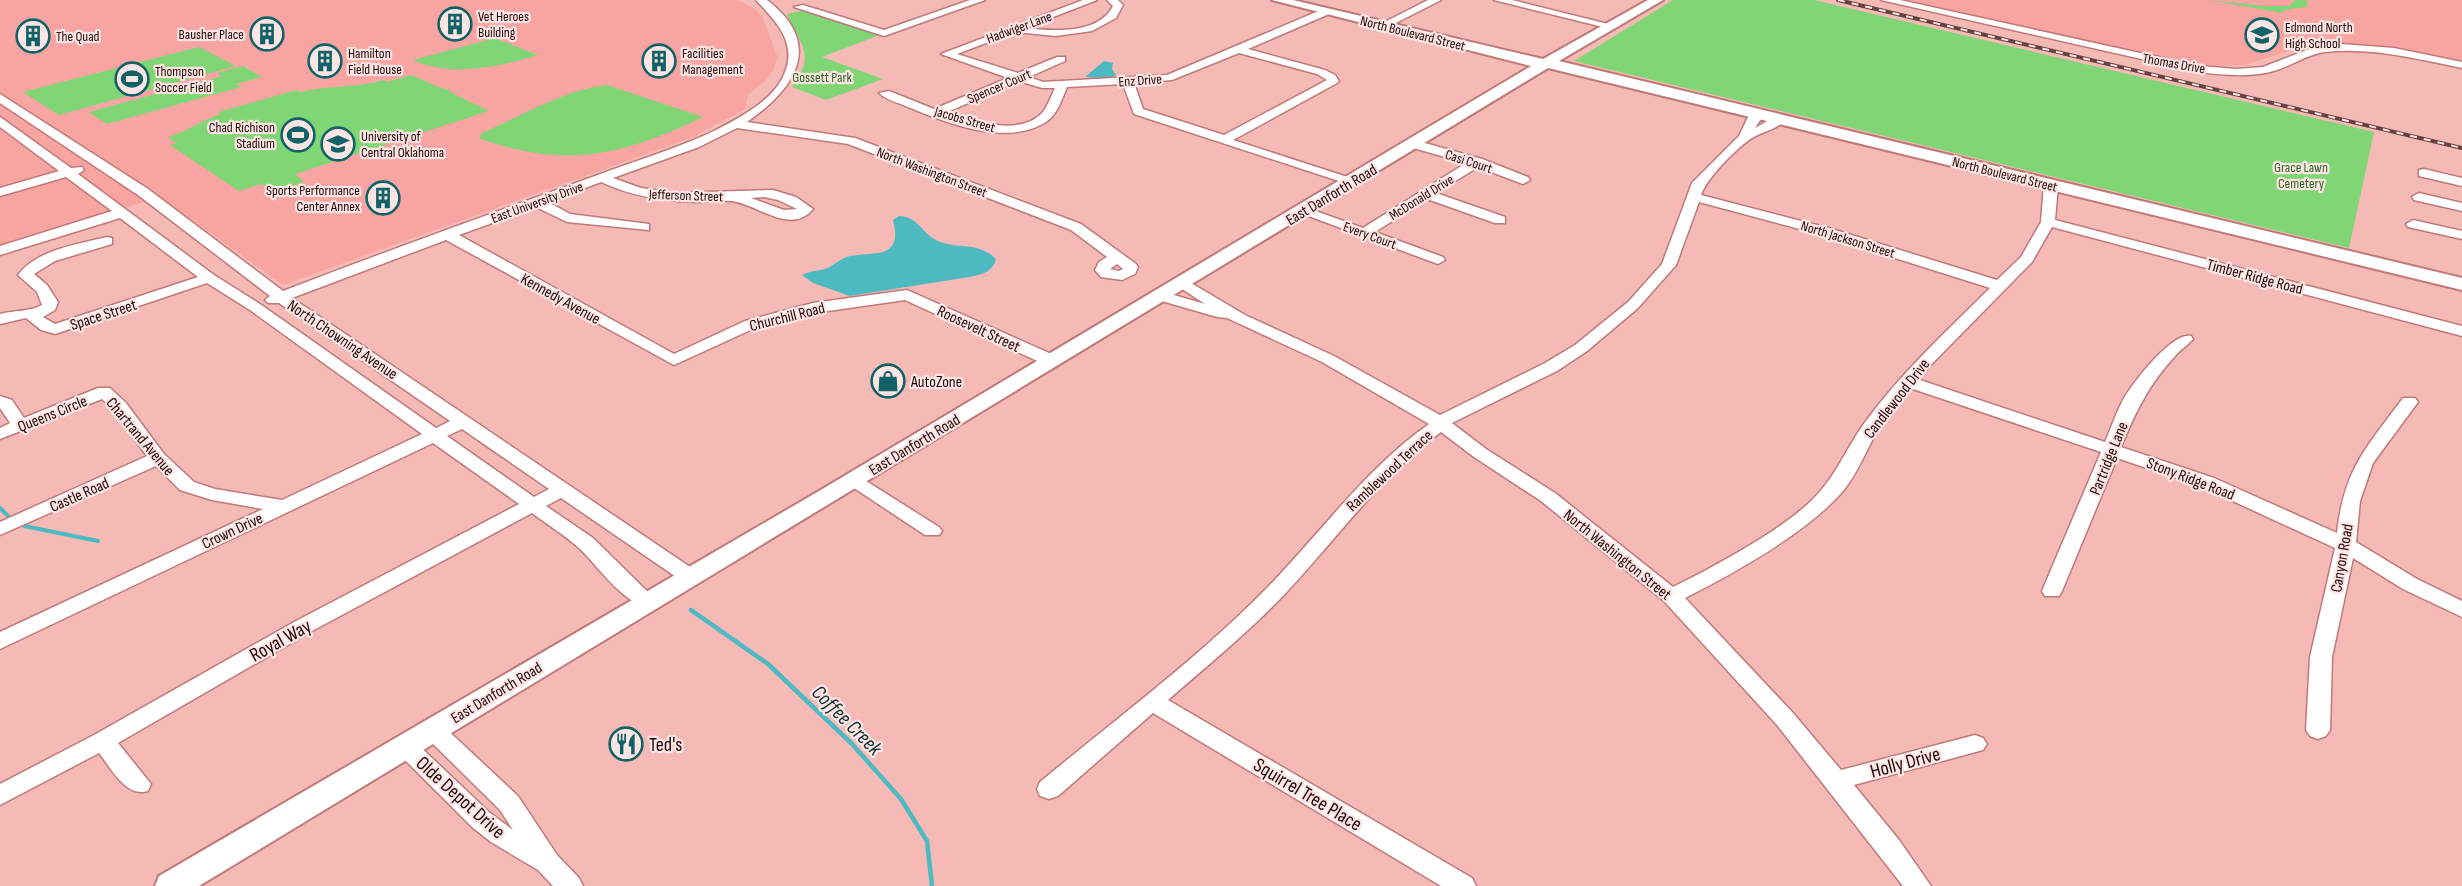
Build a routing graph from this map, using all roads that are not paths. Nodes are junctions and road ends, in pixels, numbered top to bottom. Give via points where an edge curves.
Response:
1 (761, 0) edge
2 (822, 0) edge
3 (980, 0) edge
4 (1092, 0) edge
5 (1112, 0) edge
6 (1278, 0) edge
7 (1308, 0) edge
8 (1436, 0) edge
9 (1499, 0) edge
10 (1657, 0) edge
11 (1886, 0) edge
12 (799, 7) junction
13 (1325, 8) junction
14 (776, 12) junction
15 (1387, 23) junction
16 (1611, 26) junction
17 (1014, 29) junction
18 (1238, 50) junction
19 (946, 54) joint
20 (1061, 59) dead end
21 (1548, 62) junction
22 (2462, 65) edge
23 (1018, 78) junction
24 (1128, 81) junction
25 (1062, 85) junction
26 (885, 93) dead end
27 (0, 98) edge
28 (937, 112) junction
29 (1758, 114) junction
30 (1780, 119) junction
31 (0, 121) edge
32 (42, 124) junction
33 (734, 124) junction
34 (15, 132) junction
35 (0, 136) edge
36 (1745, 137) junction
37 (1228, 141) junction
38 (1414, 144) junction
39 (1477, 162) junction
40 (99, 164) junction
41 (70, 172) junction
42 (2424, 173) dead end
43 (602, 178) junction
44 (1523, 180) dead end
45 (1353, 181) junction
46 (2462, 182) edge
47 (2051, 185) junction
48 (0, 192) edge
49 (1425, 194) junction
50 (737, 197) dead end
51 (1694, 197) junction
52 (2419, 197) dead end
53 (537, 202) junction
54 (2462, 207) edge
55 (1302, 211) junction
56 (124, 212) junction
57 (1500, 220) dead end
58 (2048, 222) junction
59 (2413, 224) dead end
60 (644, 227) dead end
61 (1365, 232) junction
62 (448, 235) junction
63 (2462, 235) edge
64 (107, 241) dead end
65 (0, 252) edge
66 (1117, 258) dead end
67 (1438, 260) dead end
68 (209, 278) junction
69 (1181, 283) junction
70 (2462, 284) edge
71 (2000, 286) junction
72 (907, 295) joint
73 (1160, 296) junction
74 (281, 297) junction
75 (255, 307) junction
76 (36, 315) junction
77 (0, 318) edge
78 (1239, 318) junction
79 (2462, 331) edge
80 (2185, 339) dead end
81 (674, 360) joint
82 (1052, 361) junction
83 (1906, 381) junction
84 (104, 392) joint
85 (0, 401) edge
86 (2409, 402) dead end
87 (464, 422) junction
88 (1441, 423) junction
89 (21, 426) junction
90 (0, 434) edge
91 (434, 436) junction
92 (2112, 449) junction
93 (158, 458) junction
94 (855, 480) junction
95 (563, 489) junction
96 (283, 506) junction
97 (533, 506) junction
98 (0, 529) edge
99 (932, 531) dead end
100 (2346, 545) junction
101 (689, 576) junction
102 (2052, 591) dead end
103 (1671, 596) junction
104 (647, 601) junction
105 (2462, 610) edge
106 (0, 640) edge
107 (1153, 702) junction
108 (433, 730) junction
109 (2318, 730) dead end
110 (102, 741) junction
111 (1975, 744) dead end
112 (405, 746) junction
113 (1835, 781) junction
114 (139, 784) dead end
115 (1049, 789) dead end
116 (0, 795) edge
117 (548, 863) junction
118 (171, 886) edge
119 (570, 886) edge
120 (1463, 886) edge
121 (1918, 886) edge

1 - 14 street
2 - 12 street
3 - 12 street via 884,33
4 - 17 street, Hadwiger Lane
5 - 17 street via 1118,5 1117,12 1082,30 1042,34
6 - 13 main road, North Boulevard Street
7 - 13 main road, North Boulevard Street
8 - 15 street
9 - 16 street
10 - 16 main road, East Danforth Road
11 - 22 street, Thomas Drive via 2199,69 2263,70 2308,52 2347,48
12 - 14 street
13 - 15 main road, North Boulevard Street
13 - 18 street, Enz Drive
14 - 33 street, East University Drive via 794,43 796,62 778,92
15 - 21 main road, North Boulevard Street via 1530,62
16 - 21 main road, East Danforth Road
17 - 19 street, Hadwiger Lane
18 - 24 street, Enz Drive via 1178,75
18 - 37 street via 1321,72 1333,81
19 - 23 street, Enz Drive
20 - 23 street, Spencer Court
21 - 29 main road, North Boulevard Street
21 - 38 main road, East Danforth Road
23 - 25 street, Enz Drive via 1042,85
23 - 28 street, Spencer Court
24 - 25 street, Enz Drive
24 - 37 street via 1138,111
25 - 28 street, Jacobs Street via 1050,110 1031,125 1002,130
26 - 28 street, Jacobs Street
27 - 32 street, North Chowning Avenue
29 - 30 main road, North Boulevard Street
29 - 36 street, Ramblewood Terrace
30 - 36 street, Ramblewood Terrace
30 - 47 main road, North Boulevard Street
31 - 34 street, North Chowning Avenue
32 - 34 street
32 - 40 street, North Chowning Avenue
33 - 43 street, East University Drive
33 - 66 street, North Washington Street via 851,141 1077,227
34 - 35 street
34 - 41 street, North Chowning Avenue
36 - 51 street, Ramblewood Terrace via 1699,183
37 - 45 street
38 - 39 street, Casi Court
38 - 45 main road, East Danforth Road
39 - 44 street, Casi Court
39 - 49 street, McDonald Drive
40 - 41 street
40 - 74 street, North Chowning Avenue via 143,192
41 - 48 street
41 - 56 street, North Chowning Avenue
42 - 46 street
43 - 50 street, Jefferson Street via 634,193 653,196
43 - 53 street, East University Drive
45 - 55 main road, East Danforth Road
47 - 58 street, Candlewood Drive
47 - 70 main road, North Boulevard Street
49 - 57 street
49 - 61 street, McDonald Drive
51 - 71 street, North Jackson Street via 1827,232
51 - 88 street, Ramblewood Terrace via 1669,265 1633,306 1551,367
52 - 54 street
53 - 60 street via 567,218
53 - 62 street, East University Drive
55 - 61 street, Every Court
55 - 69 main road, East Danforth Road
56 - 65 street
56 - 68 street, North Chowning Avenue
58 - 71 street, Candlewood Drive via 2027,259
58 - 79 street, Timber Ridge Road
59 - 63 street
61 - 67 street, Every Court
62 - 74 street, East University Drive
62 - 81 street, Kennedy Avenue
64 - 76 street via 27,270 25,275 51,302 50,307
68 - 75 street, North Chowning Avenue
68 - 76 street, Space Street via 62,328 47,328
69 - 73 main road, East Danforth Road
69 - 78 street, North Washington Street
71 - 83 street, Candlewood Drive
72 - 81 street, Churchill Road via 813,308 751,324
72 - 82 street, Roosevelt Street
73 - 78 street, North Washington Street
73 - 82 main road, East Danforth Road
74 - 75 street, East University Drive
74 - 87 street, North Chowning Avenue
75 - 91 street, North Chowning Avenue
76 - 77 street via 21,312
78 - 88 street, North Washington Street via 1328,359
80 - 92 street, Partridge Lane via 2171,350 2131,402
82 - 94 main road, East Danforth Road
83 - 92 street, Stony Ridge Road
83 - 103 street, Candlewood Drive via 1872,425 1838,486 1817,507 1706,579
84 - 89 street, Queens Circle
84 - 93 street, Chartrand Avenue
85 - 89 street
86 - 100 street, Canyon Road via 2364,463 2350,501
87 - 91 street, Crown Drive
87 - 95 street, North Chowning Avenue
88 - 103 street, North Washington Street via 1548,497
88 - 107 street, Ramblewood Terrace via 1422,436 1352,503 1239,627
89 - 90 street, Queens Circle
91 - 96 street, Crown Drive
91 - 97 street, North Chowning Avenue
92 - 100 street, Stony Ridge Road via 2207,482
92 - 102 street, Partridge Lane
93 - 96 street, Chartrand Avenue via 187,486
93 - 98 street, Castle Road
94 - 99 street
94 - 101 main road, East Danforth Road
95 - 97 street, Royal Way
95 - 101 street, North Chowning Avenue
96 - 106 street, Crown Drive
97 - 104 street, North Chowning Avenue via 586,543
97 - 110 street, Royal Way via 304,626
100 - 105 street, Stony Ridge Road
100 - 109 street, Canyon Road via 2321,657
101 - 104 main road, East Danforth Road
103 - 113 street, North Washington Street via 1785,719
104 - 108 main road, East Danforth Road
107 - 115 street, Ramblewood Terrace
107 - 120 street, Squirrel Tree Place
108 - 112 main road, East Danforth Road
108 - 117 street, Olde Depot Drive via 509,803
110 - 114 street
110 - 116 street, Royal Way
111 - 113 street, Holly Drive
112 - 117 street, Olde Depot Drive via 481,820
112 - 118 main road, East Danforth Road
113 - 121 street, North Washington Street
117 - 119 street, Olde Depot Drive

